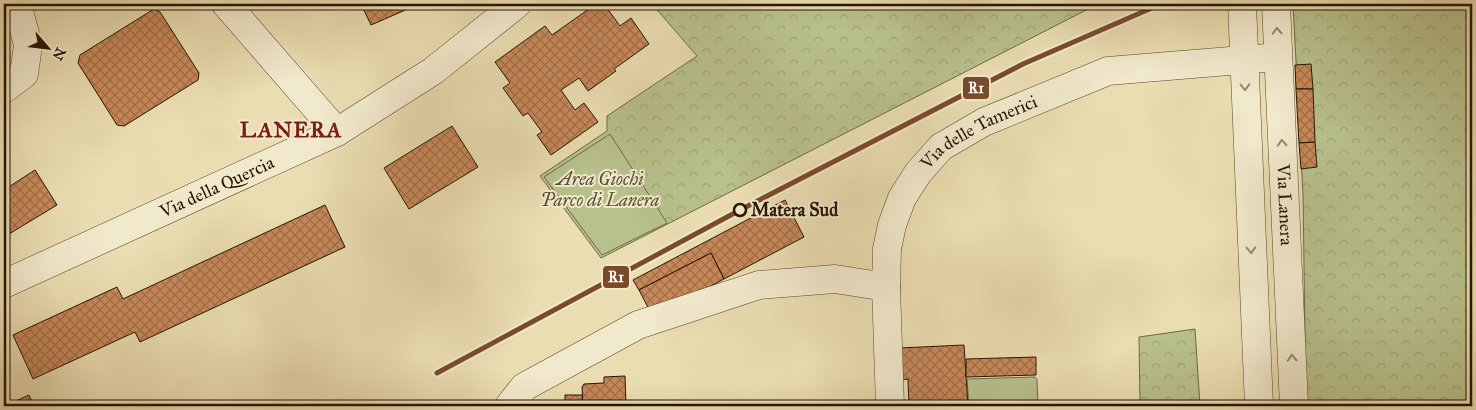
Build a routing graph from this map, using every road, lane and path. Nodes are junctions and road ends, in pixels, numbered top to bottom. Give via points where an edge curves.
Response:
1 (226, 4) edge
2 (517, 4) edge
3 (1242, 4) edge
4 (1276, 4) edge
5 (23, 6) edge
6 (1278, 57) junction
7 (1244, 60) junction
8 (4, 89) edge
9 (337, 132) junction
10 (4, 284) edge
11 (886, 287) junction
12 (509, 406) edge
13 (890, 406) edge
14 (1259, 406) edge
15 (1294, 406) edge

1 - 9 street
2 - 9 street, Via della Quercia via 433,71
3 - 7 street, Via Lanera
6 -> 4 street, Via Lanera
5 - 8 street via 28,45 24,74
6 - 7 street, Via delle Tamerici
15 -> 6 street, Via Lanera
7 - 11 street, Via delle Tamerici via 1108,71 984,122 941,147 918,172 902,198 892,225
7 -> 14 street, Via Lanera
9 - 10 street, Via della Quercia
11 - 12 street via 835,279 759,285 638,326 524,387
11 - 13 street, Via delle Tamerici

